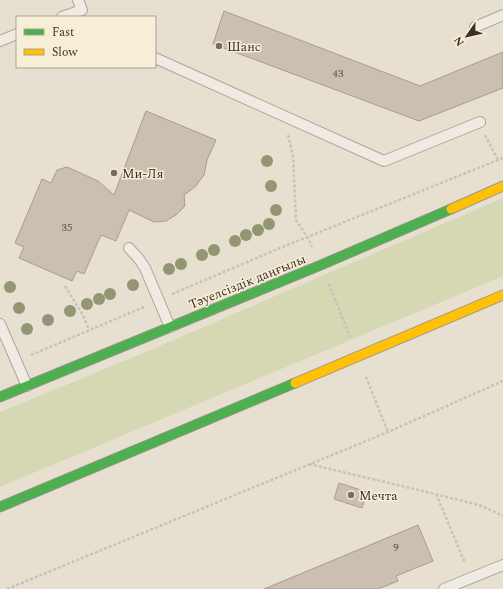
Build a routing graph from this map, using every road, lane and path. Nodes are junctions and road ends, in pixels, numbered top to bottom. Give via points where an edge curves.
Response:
1 (82, 9) edge
2 (503, 15) edge
3 (64, 16) edge
4 (475, 27) dead end
5 (16, 34) edge
6 (0, 41) edge
7 (156, 58) edge
8 (480, 122) dead end
9 (484, 133) dead end
10 (503, 158) edge
11 (498, 160) junction
12 (503, 186) edge
13 (129, 248) dead end
14 (65, 286) dead end
15 (503, 295) edge
16 (159, 300) junction
17 (0, 324) edge
18 (170, 327) junction
19 (89, 330) junction
20 (16, 361) junction
21 (503, 381) edge
22 (27, 386) junction
23 (0, 397) edge
24 (308, 464) junction
25 (435, 494) junction
26 (0, 507) edge
27 (503, 516) edge
28 (503, 565) edge
29 (471, 578) junction
30 (7, 589) edge
31 (444, 589) edge

1 - 3 lane
2 - 4 lane
5 - 6 lane
7 - 8 lane via 384,161
9 - 11 path
10 - 11 path
11 - 16 path
12 - 18 street, Тәуелсіздік даңғылы via 322,265
13 - 16 lane via 145,268
14 - 19 path
15 - 26 street
16 - 18 lane
16 - 19 path
17 - 20 lane
18 - 22 street, Тәуелсіздік даңғылы
19 - 20 path
20 - 22 lane
21 - 24 path
22 - 23 street, Тәуелсіздік даңғылы
24 - 25 path
24 - 30 path
25 - 27 path via 482,506
25 - 29 path
28 - 29 lane
29 - 31 lane

